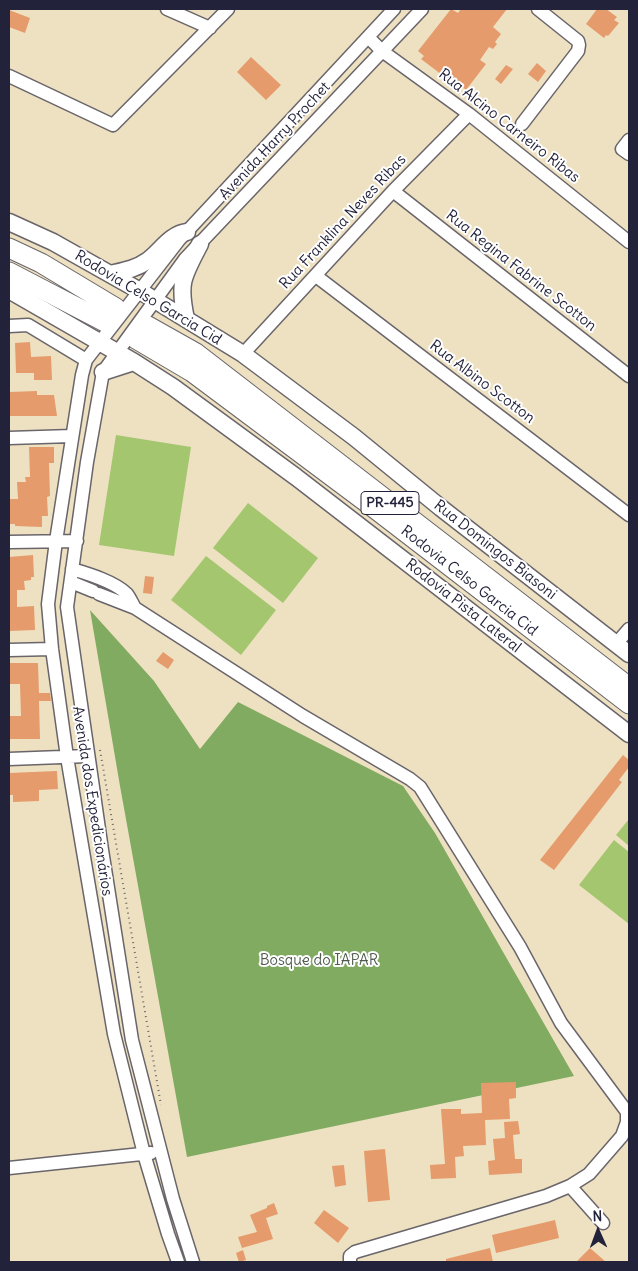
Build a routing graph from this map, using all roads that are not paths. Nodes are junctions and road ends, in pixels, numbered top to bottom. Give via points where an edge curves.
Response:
1 (167, 9) edge
2 (228, 9) edge
3 (394, 9) edge
4 (422, 9) edge
5 (538, 9) edge
6 (210, 28) junction
7 (368, 37) junction
8 (382, 51) junction
9 (9, 76) edge
10 (470, 114) junction
11 (522, 124) dead end
12 (629, 140) edge
13 (629, 154) edge
14 (393, 190) junction
15 (9, 222) edge
16 (187, 232) junction
17 (629, 242) edge
18 (200, 244) junction
19 (9, 248) edge
20 (9, 272) edge
21 (110, 274) junction
22 (316, 276) junction
23 (9, 290) edge
24 (140, 290) junction
25 (155, 299) junction
26 (9, 317) edge
27 (186, 319) junction
28 (28, 325) junction
29 (9, 326) edge
30 (100, 342) junction
31 (117, 352) junction
32 (243, 354) junction
33 (86, 360) junction
34 (134, 362) junction
35 (103, 372) junction
36 (629, 376) edge
37 (72, 436) junction
38 (9, 438) edge
39 (629, 515) edge
40 (56, 541) junction
41 (77, 541) junction
42 (9, 542) edge
43 (72, 576) junction
44 (135, 608) junction
45 (629, 629) edge
46 (616, 644) junction
47 (52, 649) junction
48 (9, 650) edge
49 (629, 654) edge
50 (629, 687) edge
51 (629, 704) edge
52 (629, 734) edge
53 (88, 756) junction
54 (67, 757) junction
55 (9, 759) edge
56 (161, 1151) junction
57 (144, 1154) junction
58 (9, 1168) edge
59 (570, 1186) junction
60 (603, 1223) dead end
61 (174, 1261) edge
62 (193, 1262) edge
63 (350, 1262) edge

1 - 6 street
2 - 6 street
3 - 7 street, Avenida Harry Prochet
4 - 8 street, Avenida Harry Prochet
5 - 11 street via 578,40 579,45 578,51
6 - 9 street via 114,125
7 - 8 street, Rua Alcino Carneiro Ribas
7 - 16 street, Avenida Harry Prochet
8 - 10 street, Rua Alcino Carneiro Ribas
8 - 18 street, Avenida Harry Prochet
10 - 14 street, Rua Franklina Neves Ribas
10 - 17 street, Rua Alcino Carneiro Ribas
12 - 13 street via 622,149
14 - 22 street, Rua Franklina Neves Ribas
14 - 36 street, Rua Regina Fabrine Scotton
15 - 21 main road, Rodovia Celso Garcia Cid
16 - 18 street
16 - 21 main road via 177,235 132,269
16 - 24 street, Avenida Harry Prochet
18 - 25 street, Avenida Harry Prochet
18 - 27 main road via 184,275 181,296
19 - 20 highway, Rodovia Celso Garcia Cid via 41,263 112,315
21 - 24 main road, Rodovia Celso Garcia Cid
22 - 32 street, Rua Franklina Neves Ribas
22 - 39 street, Rua Albino Scotton
23 - 30 main road
24 - 25 main road, Rodovia Celso Garcia Cid
24 - 30 street, Avenida Harry Prochet
25 - 27 main road, Rodovia Celso Garcia Cid
25 - 31 street, Avenida Harry Prochet
26 - 28 street
27 - 32 main road, Rodovia Celso Garcia Cid
28 - 29 street
28 - 33 street
30 - 31 main road
30 - 33 street, Avenida dos Expedicionários
31 - 34 main road
31 - 35 street, Avenida dos Expedicionários
32 - 46 main road, Rua Domingos Biasoni via 354,437
33 - 37 street, Avenida dos Expedicionários
34 - 35 main road
34 - 52 main road, Rodovia Pista Lateral / PR-445 via 296,477
35 - 41 street, Avenida dos Expedicionários
37 - 38 street
37 - 40 street, Avenida dos Expedicionários
40 - 41 street
40 - 42 street
40 - 47 street, Avenida dos Expedicionários via 48,604
41 - 43 street, Avenida dos Expedicionários
43 - 44 street via 96,592
43 - 44 street via 119,587
43 - 53 street, Avenida dos Expedicionários via 67,607
44 - 59 street via 420,787 520,947 561,1023 627,1112 622,1136 589,1174
45 - 46 street
46 - 49 main road, Rua Domingos Biasoni
47 - 48 street
47 - 54 street, Avenida dos Expedicionários
50 - 51 highway, Rodovia Celso Garcia Cid / PR-445 via 196,353 142,332
53 - 54 street
53 - 56 street, Avenida dos Expedicionários via 132,1040
54 - 55 street
54 - 57 street, Avenida dos Expedicionários via 114,1034
56 - 57 street
56 - 62 street, Avenida dos Expedicionários
57 - 58 street
57 - 61 street, Avenida dos Expedicionários
59 - 60 street
59 - 63 street via 546,1196 355,1252 350,1256

